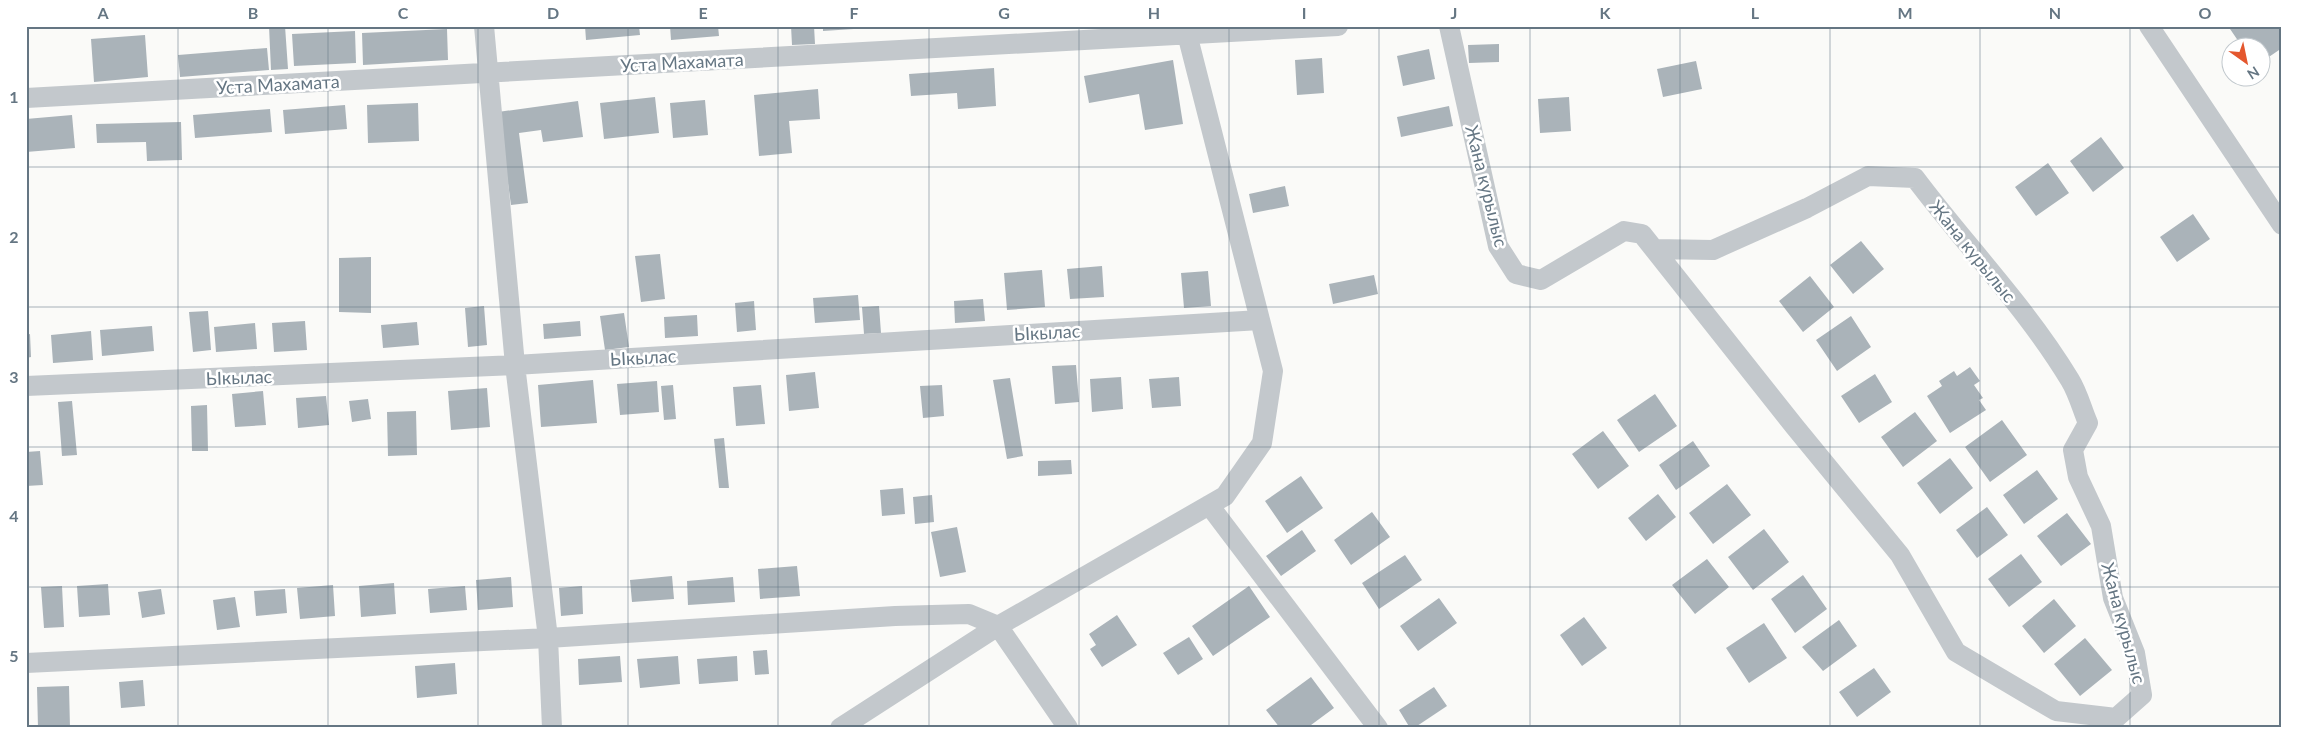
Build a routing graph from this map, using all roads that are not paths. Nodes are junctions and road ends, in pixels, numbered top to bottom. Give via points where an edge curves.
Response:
1 (484, 26) edge
2 (1338, 26) edge
3 (1450, 26) edge
4 (2150, 26) edge
5 (1186, 31) edge
6 (490, 72) junction
7 (26, 98) edge
8 (2282, 225) edge
9 (1654, 249) junction
10 (1260, 320) junction
11 (515, 365) junction
12 (26, 386) edge
13 (1209, 505) junction
14 (998, 626) junction
15 (548, 638) junction
16 (26, 663) edge
17 (552, 728) edge
18 (840, 728) edge
19 (1068, 728) edge
20 (1378, 728) edge

1 - 6 street
2 - 5 street, Уста Махамата
3 - 9 street, Жана курылыс via 1498,246 1516,274 1541,280 1624,230 1642,234
4 - 8 street
5 - 6 street, Уста Махамата
5 - 10 street
6 - 7 street, Уста Махамата
6 - 11 street
9 - 9 street, Жана курылыс via 1900,555 1956,652 2056,711 2116,718 2142,695 2135,653 2113,598 2101,526 2078,477 2074,450 2088,422 2071,382 2025,315 1915,178 1868,176 1807,208 1712,250
10 - 11 street, Ыкылас
10 - 13 street via 1273,371 1262,443 1225,496
11 - 12 street, Ыкылас
11 - 15 street
13 - 14 street
13 - 20 street
14 - 15 street via 969,614
14 - 18 street
14 - 19 street
15 - 16 street
15 - 17 street

